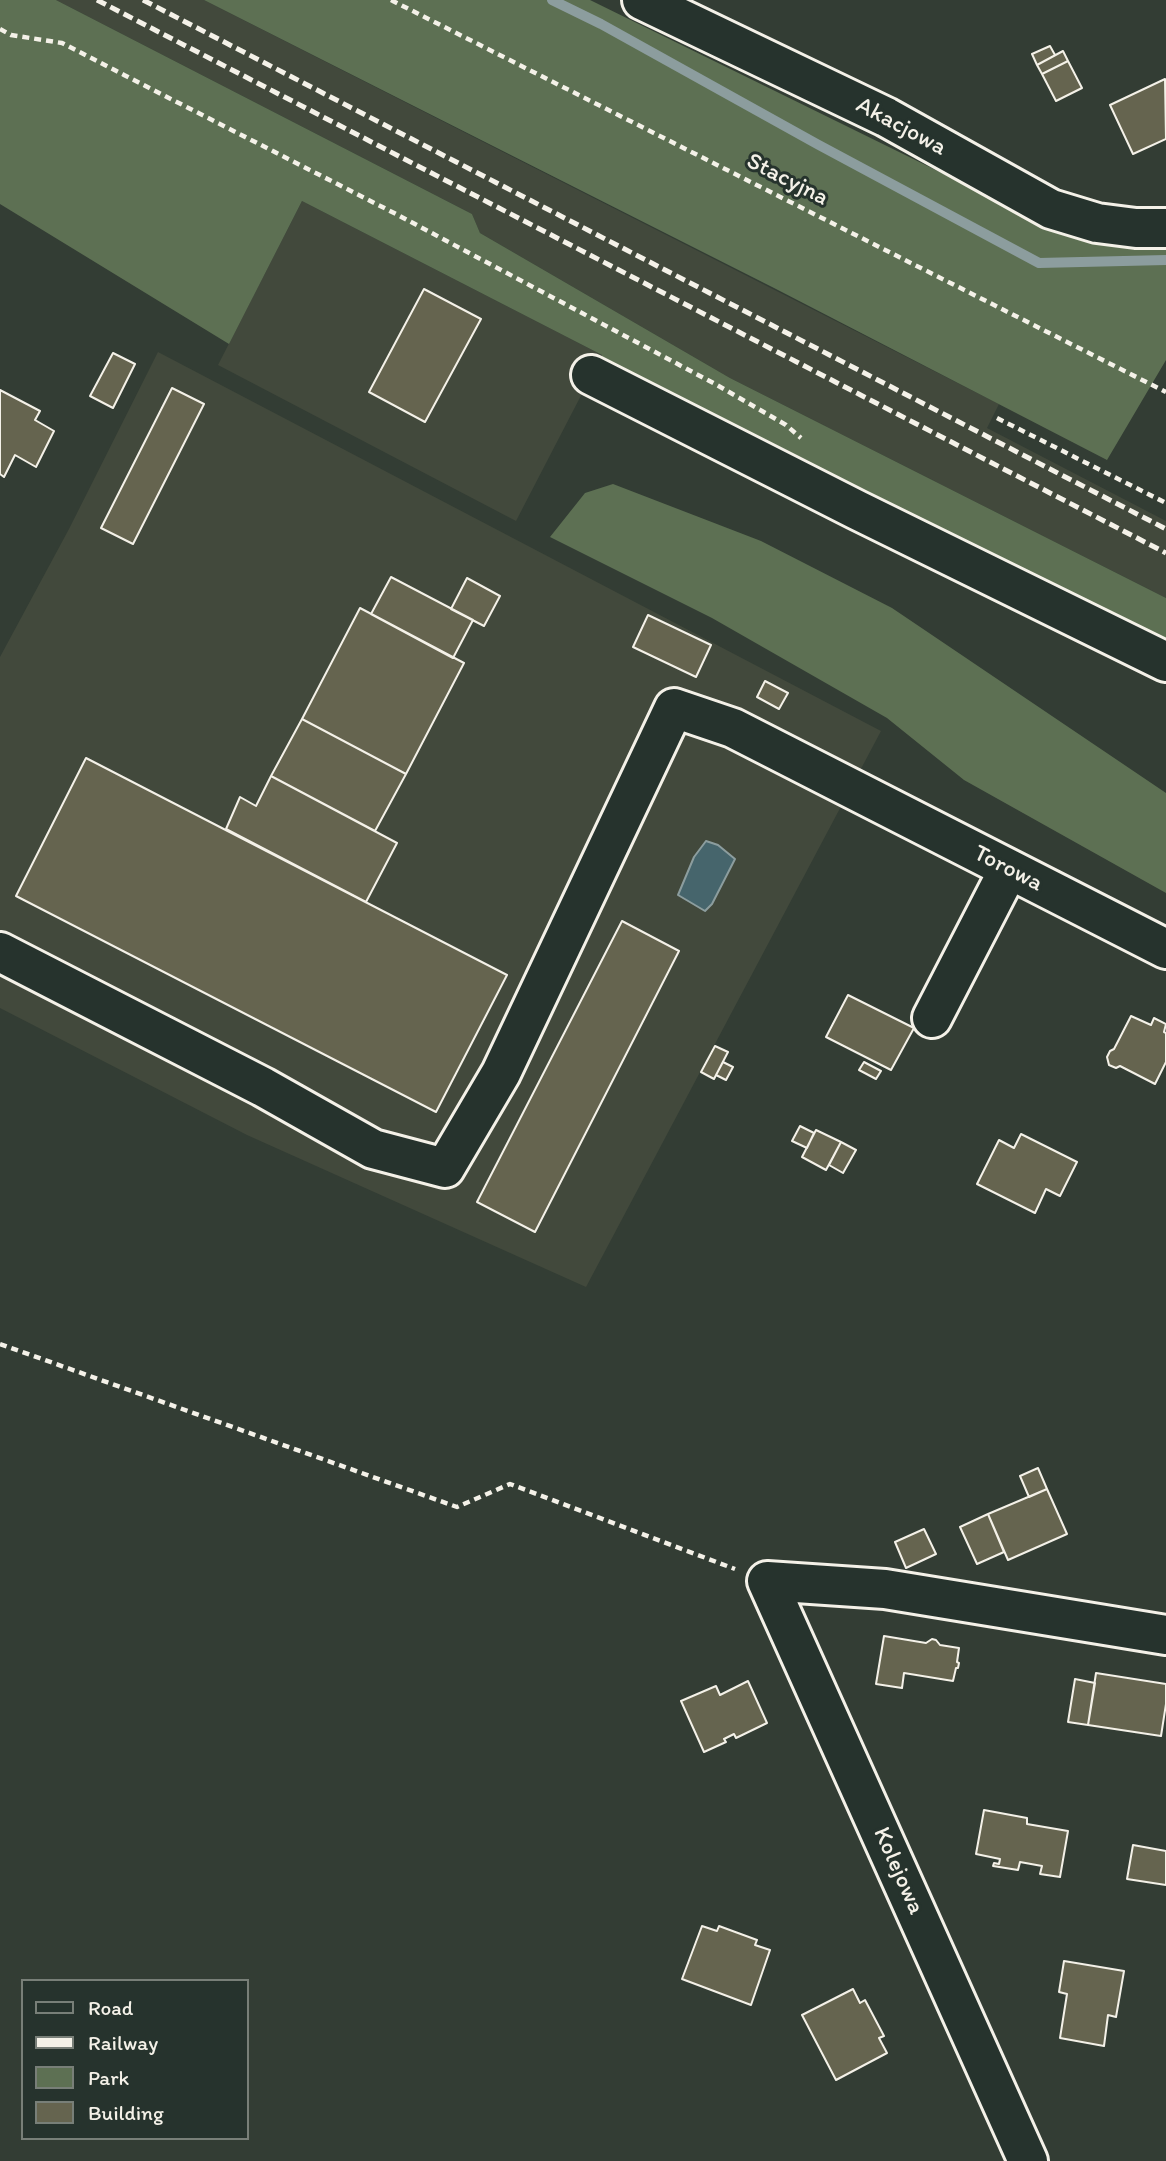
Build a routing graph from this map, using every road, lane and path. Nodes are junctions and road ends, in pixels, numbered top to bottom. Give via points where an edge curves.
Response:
1 (391, 0) edge
2 (642, 0) edge
3 (0, 29) edge
4 (1166, 228) edge
5 (591, 375) dead end
6 (1166, 392) edge
7 (998, 418) dead end
8 (806, 443) dead end
9 (1166, 503) edge
10 (1166, 662) edge
11 (1009, 869) junction
12 (1166, 950) edge
13 (0, 952) edge
14 (932, 1018) dead end
15 (0, 1344) edge
16 (767, 1581) junction
17 (1166, 1635) edge
18 (1028, 2161) edge

1 - 6 path, Stacyjna
2 - 4 street, Akacjowa via 886,117 1051,209 1097,223
3 - 8 path via 62,44 384,208 717,385 786,425
5 - 10 street
7 - 9 path
11 - 12 street, Torowa
11 - 13 street, Torowa via 733,729 674,708 501,1073 445,1168 373,1149
11 - 14 street
15 - 16 path via 457,1507 510,1484
16 - 17 street via 885,1589
16 - 18 street, Kolejowa

